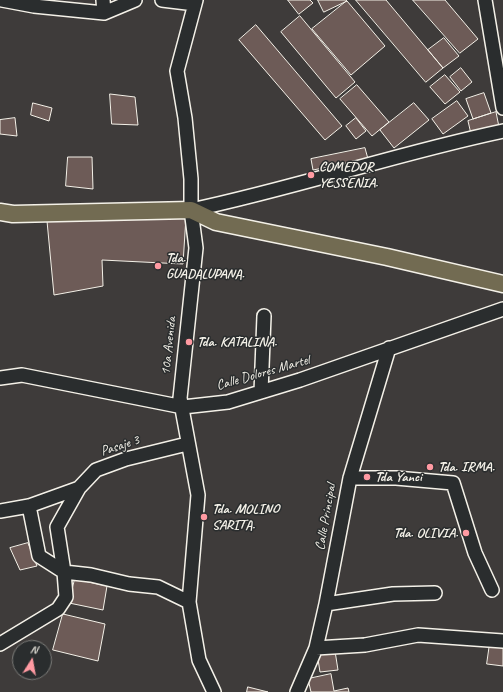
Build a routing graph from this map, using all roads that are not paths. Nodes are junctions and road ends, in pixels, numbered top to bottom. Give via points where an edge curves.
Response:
1 (2, 0) edge
2 (136, 0) edge
3 (162, 0) edge
4 (485, 0) edge
5 (195, 2) edge
6 (103, 6) edge
7 (503, 108) edge
8 (503, 131) edge
9 (191, 210) junction
10 (0, 212) edge
11 (503, 284) edge
12 (503, 309) edge
13 (264, 316) dead end
14 (389, 348) junction
15 (0, 378) edge
16 (261, 392) junction
17 (183, 407) junction
18 (187, 444) junction
19 (350, 478) junction
20 (79, 488) junction
21 (29, 506) junction
22 (0, 511) edge
23 (64, 572) junction
24 (492, 590) dead end
25 (435, 593) dead end
26 (189, 602) junction
27 (326, 604) junction
28 (503, 641) edge
29 (0, 644) edge
30 (316, 648) junction
31 (214, 692) edge
32 (297, 692) edge

1 - 6 street via 34,6
2 - 6 street
3 - 5 street
4 - 7 street
5 - 9 street, 10a Avenida via 177,71 185,118 191,179
8 - 9 street via 440,145 271,192
9 - 10 main road
9 - 11 main road via 216,222 388,257
9 - 17 street, 10a Avenida via 196,248 180,398
12 - 14 street, Calle Dolores Martel
13 - 16 street
14 - 16 street, Calle Dolores Martel
14 - 19 street, Calle Principal
15 - 17 street, Calle Dolores Martel via 22,375
16 - 17 street, Calle Dolores Martel via 228,402
17 - 18 street, 10a Avenida
18 - 20 street, Pasaje 3 via 126,458 96,470
18 - 26 street, 10a Avenida via 198,495
19 - 24 street via 396,478 453,483 475,553
19 - 27 street, Calle Principal
20 - 21 street, Pasaje 3
20 - 23 street via 57,527
21 - 22 street, Pasaje 3
21 - 23 street via 39,556
23 - 26 street via 158,587
23 - 29 street via 66,597 58,610
25 - 27 street via 393,594
26 - 31 street, 10a Avenida via 199,660
27 - 30 street, Calle Principal
28 - 30 street via 418,635 365,645
30 - 32 street, Calle Principal

